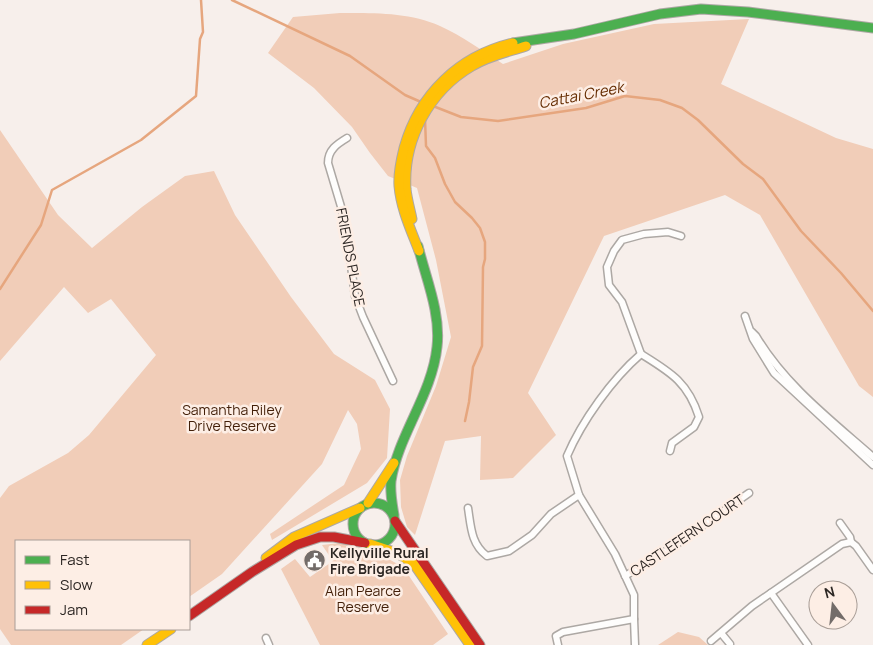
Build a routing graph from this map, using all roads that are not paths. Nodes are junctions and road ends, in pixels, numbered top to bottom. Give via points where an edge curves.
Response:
1 (873, 28) edge
2 (545, 38) junction
3 (347, 138) dead end
4 (409, 142) junction
5 (681, 236) dead end
6 (745, 316) dead end
7 (750, 332) junction
8 (640, 354) junction
9 (393, 380) dead end
10 (670, 451) dead end
11 (399, 454) junction
12 (873, 457) edge
13 (873, 464) edge
14 (749, 493) dead end
15 (579, 495) junction
16 (364, 506) junction
17 (468, 508) dead end
18 (394, 518) junction
19 (840, 523) dead end
20 (851, 542) junction
21 (367, 544) junction
22 (873, 570) edge
23 (252, 572) junction
24 (625, 576) junction
25 (771, 593) junction
26 (190, 615) edge
27 (634, 619) junction
28 (169, 630) edge
29 (721, 633) junction
30 (266, 638) dead end
31 (711, 641) dead end
32 (730, 644) edge
33 (147, 645) edge
34 (269, 645) edge
35 (470, 645) edge
36 (480, 645) edge
37 (558, 645) edge
38 (636, 645) edge
39 (808, 645) edge

1 - 2 main road via 705,9 656,15
2 - 4 main road via 494,56 452,80 428,108
2 - 4 main road via 493,49 448,75 413,118
3 - 9 street, FRIENDS PLACE via 331,150 328,163 345,220 356,296
4 - 11 main road via 400,166 399,187 419,251 438,333 426,390
5 - 8 street via 668,232 622,240 607,267 609,285 622,302
6 - 7 street
7 - 12 street via 779,370
7 - 13 street via 774,373
8 - 10 street via 685,386 700,417 694,427 672,444
8 - 15 street via 623,369 582,427 567,456
11 - 16 main road
11 - 18 main road via 391,489
14 - 24 street, CASTLEFERN COURT
15 - 17 street via 551,514 532,535 509,551 487,556 479,550 472,536
15 - 24 street
16 - 18 main road via 376,502 390,509
16 - 21 main road via 354,517 353,526 356,535
16 - 23 main road via 294,537
18 - 21 main road via 395,528 388,540 376,545
18 - 36 main road
19 - 20 street
20 - 22 street
20 - 25 street via 842,544
21 - 23 main road via 320,537 296,545
21 - 35 main road via 398,552 414,564
23 - 26 main road
24 - 27 street via 634,595
25 - 29 street
25 - 39 street
27 - 37 street via 563,632 556,636
27 - 38 street
28 - 33 main road
29 - 31 street
29 - 32 street
30 - 34 street

